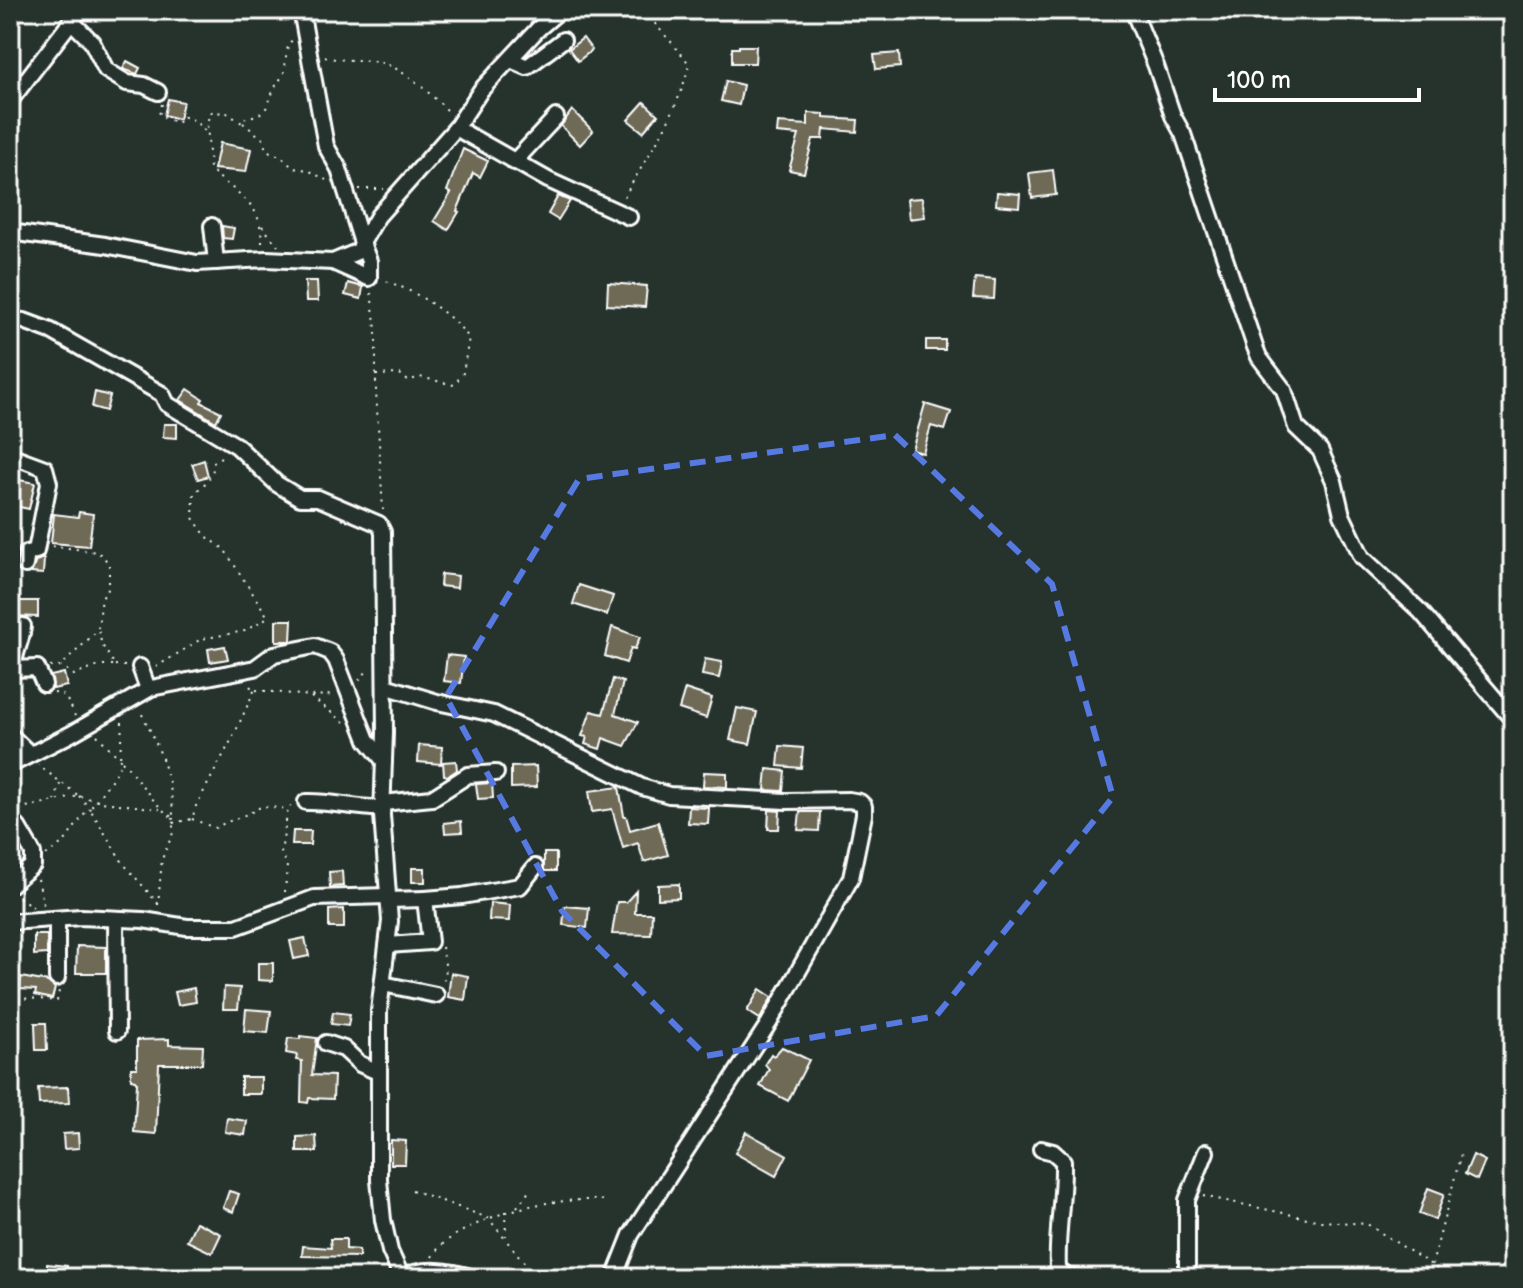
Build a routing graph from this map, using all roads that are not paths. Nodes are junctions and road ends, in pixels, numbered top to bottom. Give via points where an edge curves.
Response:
1 (560, 10) edge
2 (1133, 10) edge
3 (76, 16) edge
4 (302, 16) edge
5 (563, 40) dead end
6 (511, 60) junction
7 (158, 92) road end
8 (10, 101) edge
9 (556, 117) dead end
10 (456, 128) junction
11 (514, 162) junction
12 (622, 214) road end
13 (212, 226) dead end
14 (10, 232) edge
15 (362, 243) junction
16 (216, 262) junction
17 (333, 262) junction
18 (10, 320) edge
19 (10, 455) edge
20 (25, 565) dead end
21 (23, 626) dead end
22 (140, 667) road end
23 (12, 669) edge
24 (44, 684) road end
25 (385, 686) junction
26 (148, 689) junction
27 (1513, 720) edge
28 (10, 735) edge
29 (30, 754) junction
30 (384, 761) junction
31 (10, 765) edge
32 (496, 773) dead end
33 (306, 802) road end
34 (382, 806) junction
35 (18, 827) road end
36 (535, 867) dead end
37 (10, 885) edge
38 (388, 898) junction
39 (425, 899) junction
40 (50, 916) junction
41 (116, 919) junction
42 (10, 922) edge
43 (388, 945) junction
44 (57, 978) road end
45 (383, 984) junction
46 (436, 995) road end
47 (117, 1031) dead end
48 (326, 1043) dead end
49 (378, 1072) junction
50 (1041, 1149) dead end
51 (1206, 1152) dead end
52 (402, 1278) edge
53 (474, 1278) edge
54 (614, 1278) edge
55 (1074, 1278) edge
56 (1187, 1278) edge

1 - 6 street
2 - 27 street via 1183,134 1259,357 1284,390 1296,427 1320,450 1350,535 1362,557 1421,612
3 - 7 street via 106,70
3 - 8 street
4 - 15 street via 326,146
5 - 6 street via 527,67
6 - 10 street via 481,90
9 - 11 street
10 - 11 street
10 - 15 street via 378,216
11 - 12 street
13 - 16 street
14 - 16 street
15 - 17 street via 359,251
15 - 17 street via 369,278
16 - 17 street
18 - 25 street via 51,331 162,394 167,404 237,446 300,498 318,498 379,524
19 - 20 street via 45,468 49,483 36,551 27,553
21 - 23 street
22 - 26 street
23 - 24 street via 37,668
25 - 30 street
25 - 54 street via 494,714 642,787 669,795 849,800 864,806 851,878 769,1023 631,1235
26 - 29 street
26 - 30 street via 255,668 274,654 315,646 330,652 367,740
28 - 29 street
29 - 31 street
30 - 34 street
32 - 34 street via 468,775 432,798
33 - 34 street via 358,809
34 - 38 street
35 - 37 street via 33,853 33,865
36 - 39 street via 520,886
38 - 39 street
38 - 41 street via 326,896 236,927
38 - 43 street
39 - 43 street via 430,942
40 - 41 street
40 - 42 street
40 - 44 street
41 - 47 street
43 - 45 street
45 - 46 street
45 - 49 street
48 - 49 street
49 - 52 street via 383,1220
50 - 55 street via 1063,1161 1058,1269
51 - 56 street via 1187,1200
52 - 53 street via 412,1272

